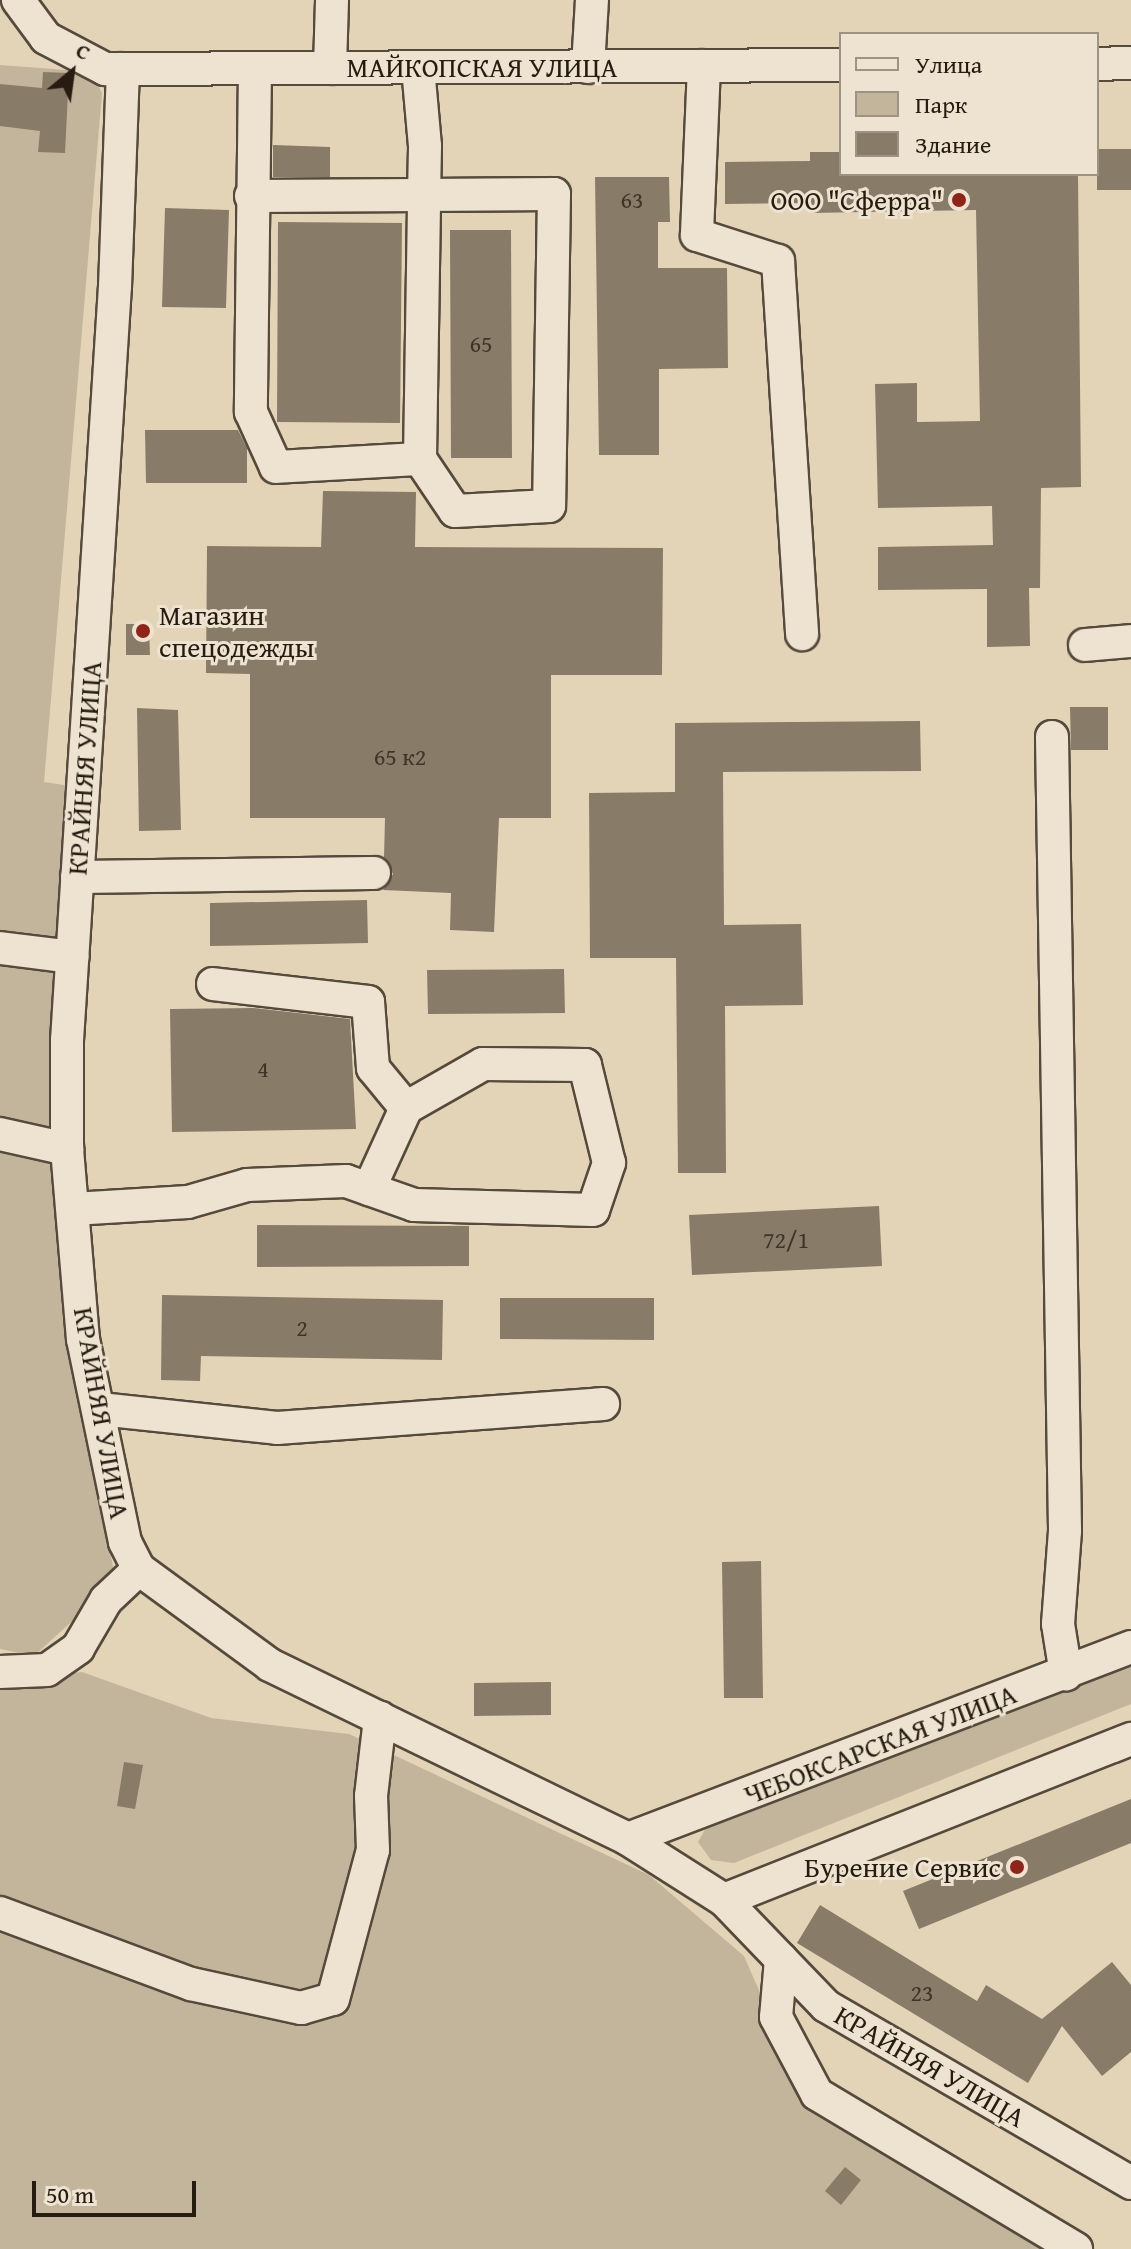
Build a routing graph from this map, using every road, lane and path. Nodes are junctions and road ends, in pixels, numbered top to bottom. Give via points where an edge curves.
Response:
1 (18, 0) edge
2 (332, 0) edge
3 (592, 0) edge
4 (1131, 63) edge
5 (1099, 64) edge
6 (839, 65) edge
7 (704, 66) junction
8 (418, 67) junction
9 (588, 67) junction
10 (255, 68) junction
11 (330, 68) junction
12 (123, 69) junction
13 (424, 195) junction
14 (251, 196) junction
15 (420, 459) junction
16 (802, 634) dead end
17 (1131, 641) edge
18 (1085, 645) dead end
19 (1052, 737) dead end
20 (374, 873) dead end
21 (77, 877) junction
22 (0, 948) edge
23 (72, 957) junction
24 (213, 984) dead end
25 (406, 1108) junction
26 (0, 1134) edge
27 (67, 1149) junction
28 (369, 1189) junction
29 (73, 1209) junction
30 (603, 1404) dead end
31 (100, 1409) junction
32 (139, 1569) junction
33 (1131, 1647) edge
34 (0, 1672) edge
35 (1066, 1674) junction
36 (380, 1718) junction
37 (1131, 1739) edge
38 (628, 1839) junction
39 (724, 1900) junction
40 (0, 1913) edge
41 (781, 1959) junction
42 (1131, 2183) edge
43 (1076, 2249) edge

1 - 12 street via 46,38 105,69
2 - 11 street
3 - 9 street
4 - 5 street
6 - 7 street, МАЙКОПСКАЯ УЛИЦА
7 - 9 street, МАЙКОПСКАЯ УЛИЦА
7 - 16 street via 697,235 778,261
8 - 9 street, МАЙКОПСКАЯ УЛИЦА
8 - 11 street, МАЙКОПСКАЯ УЛИЦА
8 - 13 street
10 - 11 street, МАЙКОПСКАЯ УЛИЦА
10 - 12 street, МАЙКОПСКАЯ УЛИЦА
10 - 14 street
12 - 21 street, КРАЙНЯЯ УЛИЦА via 115,286
13 - 14 street
13 - 15 street
13 - 15 street via 554,194 549,506 455,511
14 - 15 street via 251,412 276,467
17 - 18 street
19 - 35 street via 1065,1531 1058,1624
20 - 21 street
21 - 23 street, КРАЙНЯЯ УЛИЦА
22 - 23 street
23 - 27 street, КРАЙНЯЯ УЛИЦА
24 - 25 street via 368,1002 373,1068
25 - 28 street
25 - 28 street via 483,1064 585,1065 609,1163 593,1210 414,1205
26 - 27 street
27 - 29 street, КРАЙНЯЯ УЛИЦА
28 - 29 street via 346,1181 247,1185 188,1202
29 - 31 street, КРАЙНЯЯ УЛИЦА via 83,1339
30 - 31 street via 277,1428
31 - 32 street, КРАЙНЯЯ УЛИЦА via 125,1542
32 - 34 street via 106,1600 78,1648 47,1670
32 - 36 street, КРАЙНЯЯ УЛИЦА via 270,1665
33 - 35 street, ЧЕБОКСАРСКАЯ УЛИЦА
35 - 38 street, ЧЕБОКСАРСКАЯ УЛИЦА
36 - 38 street, КРАЙНЯЯ УЛИЦА
36 - 40 street via 371,1796 373,1850 333,1999 301,2008 191,1984
37 - 39 street
38 - 39 street, КРАЙНЯЯ УЛИЦА
39 - 41 street, КРАЙНЯЯ УЛИЦА
41 - 42 street, КРАЙНЯЯ УЛИЦА via 826,2006
41 - 43 street via 776,2017 817,2094

